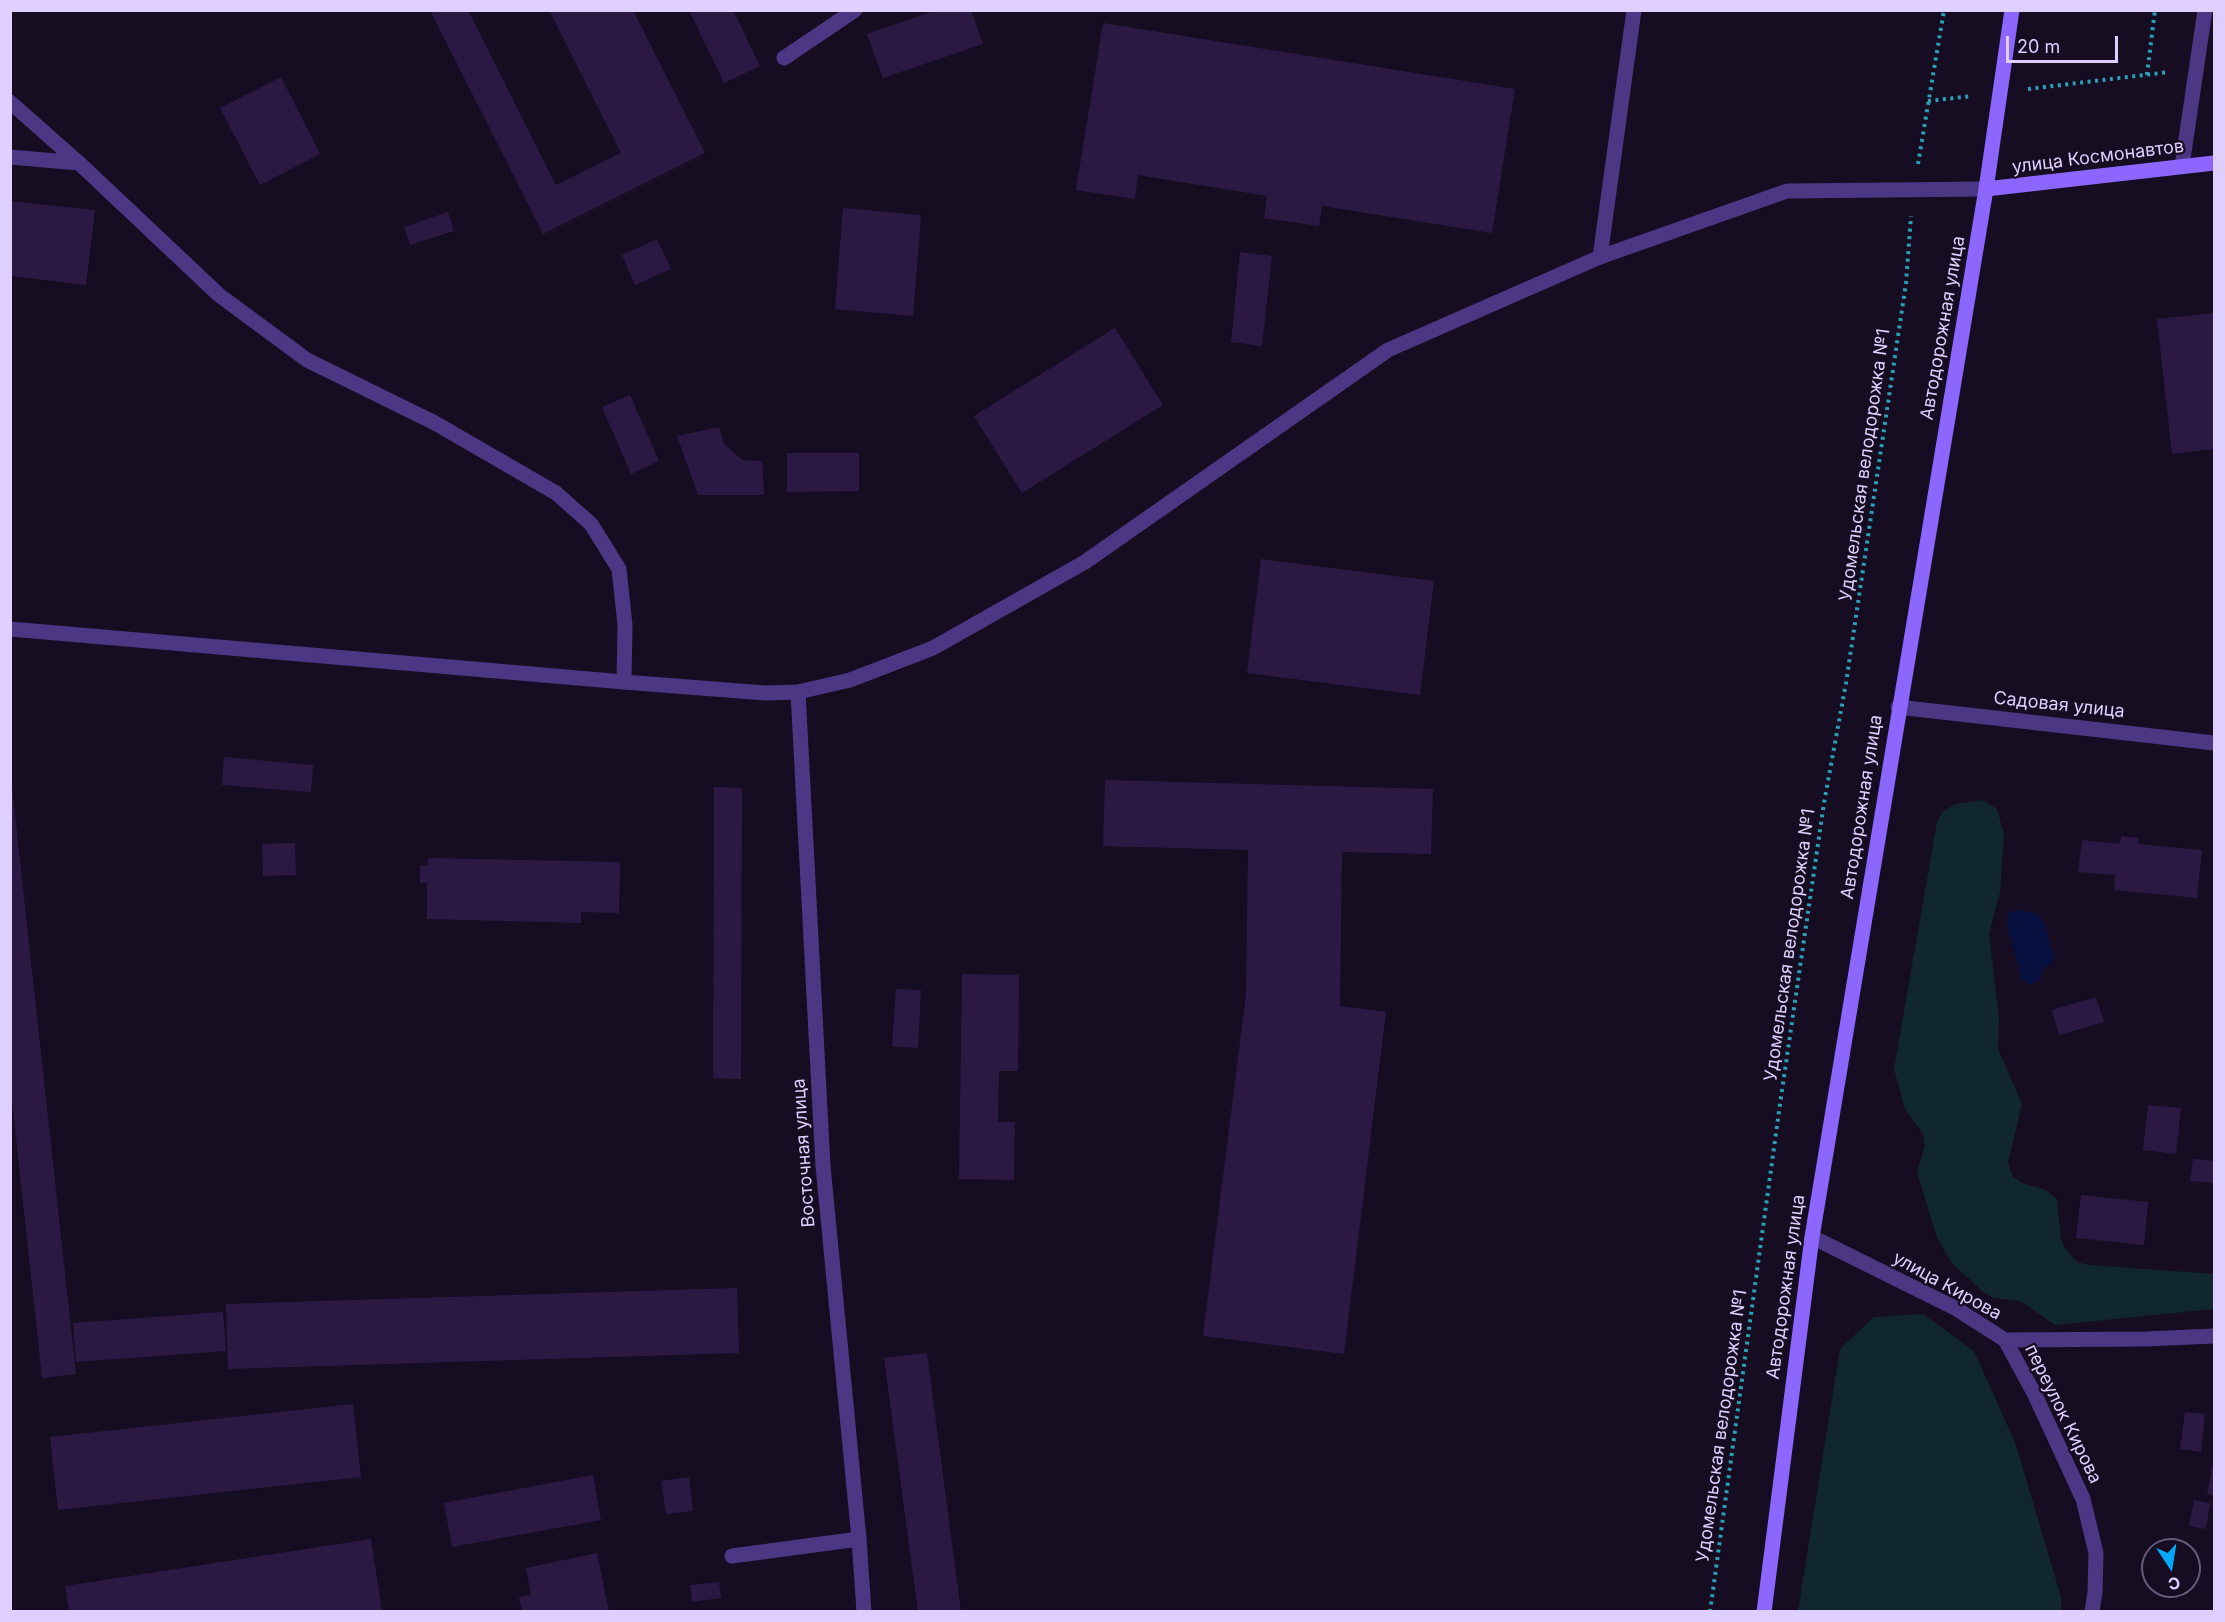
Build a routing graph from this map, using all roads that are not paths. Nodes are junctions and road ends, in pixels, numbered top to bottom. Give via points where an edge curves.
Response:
1 (855, 10) edge
2 (1634, 10) edge
3 (2012, 10) edge
4 (2205, 10) edge
5 (784, 58) dead end
6 (10, 102) edge
7 (10, 158) edge
8 (2214, 163) edge
9 (80, 164) junction
10 (2182, 166) junction
11 (1986, 189) junction
12 (1600, 257) junction
13 (10, 628) edge
14 (624, 682) junction
15 (798, 692) junction
16 (1898, 707) junction
17 (2214, 742) edge
18 (1812, 1237) junction
19 (2214, 1336) edge
20 (2005, 1340) junction
21 (859, 1539) junction
22 (732, 1556) dead end
23 (864, 1611) edge
24 (1764, 1611) edge
25 (2092, 1611) edge

1 - 5 street
2 - 12 street
3 - 11 main road, Автодорожная улица
4 - 10 street
6 - 9 street
7 - 9 street
8 - 10 main road, улица Космонавтов
9 - 14 street via 219,295 307,360 435,423 556,494 591,524 619,569 625,625
10 - 11 main road, улица Космонавтов
11 - 12 street via 1787,191
11 - 16 main road, Автодорожная улица
12 - 15 street via 1388,350 1085,562 933,648 850,680
13 - 14 street
14 - 15 street
15 - 21 street, Восточная улица via 823,1166
16 - 17 street, Садовая улица
16 - 18 main road, Автодорожная улица
18 - 20 street, улица Кирова via 1955,1308
18 - 24 main road, Автодорожная улица
19 - 20 street, улица Кирова
20 - 25 street, переулок Кирова via 2084,1499 2096,1552
21 - 22 street
21 - 23 street, Восточная улица

